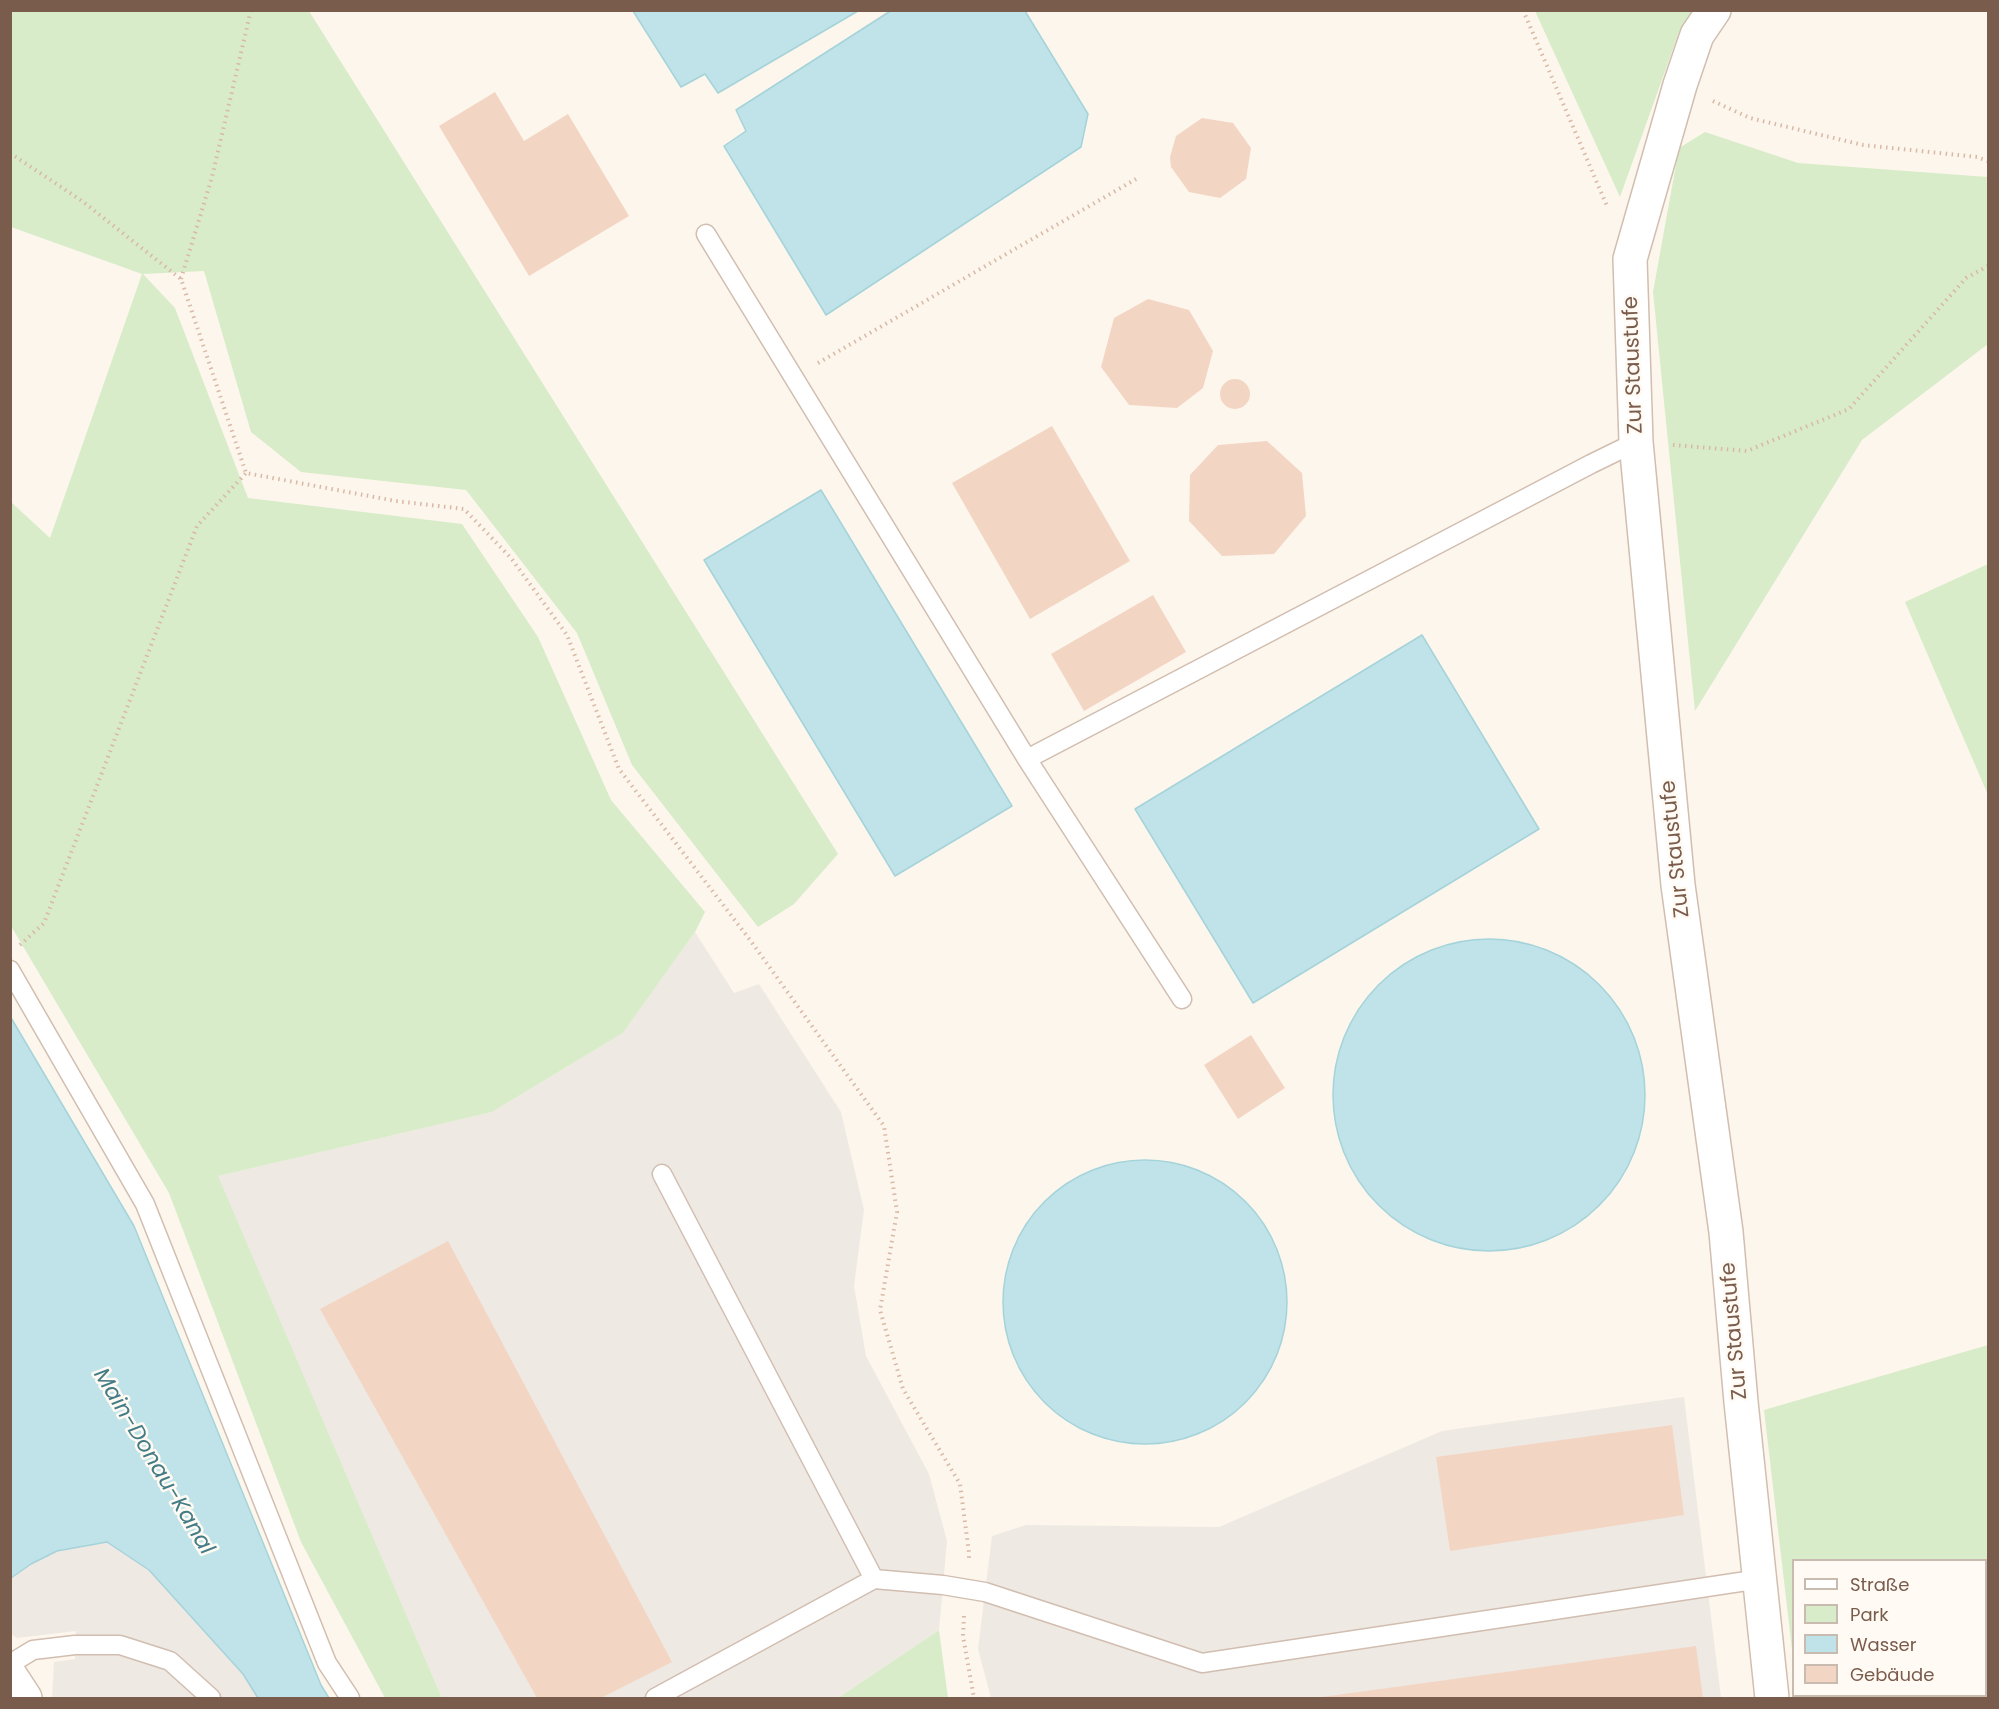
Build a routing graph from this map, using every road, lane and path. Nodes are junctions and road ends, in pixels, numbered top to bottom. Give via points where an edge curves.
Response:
1 (250, 10) edge
2 (1523, 10) edge
3 (1714, 10) edge
4 (1680, 85) junction
5 (10, 153) edge
6 (1989, 161) edge
7 (1136, 178) dead end
8 (706, 234) dead end
9 (1630, 260) junction
10 (1989, 266) edge
11 (181, 279) junction
12 (794, 377) junction
13 (1636, 442) junction
14 (246, 473) junction
15 (1027, 759) junction
16 (19, 945) dead end
17 (10, 970) edge
18 (1182, 999) dead end
19 (662, 1174) dead end
20 (873, 1579) junction
21 (1760, 1579) junction
22 (966, 1589) junction
23 (10, 1664) edge
24 (10, 1675) edge
25 (25, 1698) edge
26 (211, 1698) edge
27 (350, 1698) edge
28 (655, 1698) edge
29 (974, 1698) edge
30 (1772, 1698) edge

1 - 11 path via 212,177
2 - 9 path
3 - 4 street, Zur Staustufe via 1697,35
4 - 6 path via 1750,118 1863,145
4 - 9 street, Zur Staustufe
5 - 11 path via 81,201
7 - 12 path
8 - 12 lane
9 - 13 street, Zur Staustufe
10 - 13 path via 1966,278 1849,410 1747,451
11 - 14 path
12 - 15 lane
13 - 15 lane
13 - 21 street, Zur Staustufe via 1678,885 1726,1232
14 - 16 path via 197,526 44,923
14 - 22 path via 396,501 464,509 511,558 567,635 619,769 750,940 884,1126 897,1212 880,1310 903,1389 960,1484 969,1553
15 - 18 lane
17 - 27 lane via 146,1204 327,1663
19 - 20 lane
20 - 22 lane
20 - 28 lane
21 - 22 lane via 1202,1663
21 - 30 street, Zur Staustufe
22 - 29 path via 963,1636
23 - 26 lane via 33,1650 120,1645 170,1661
24 - 25 street

